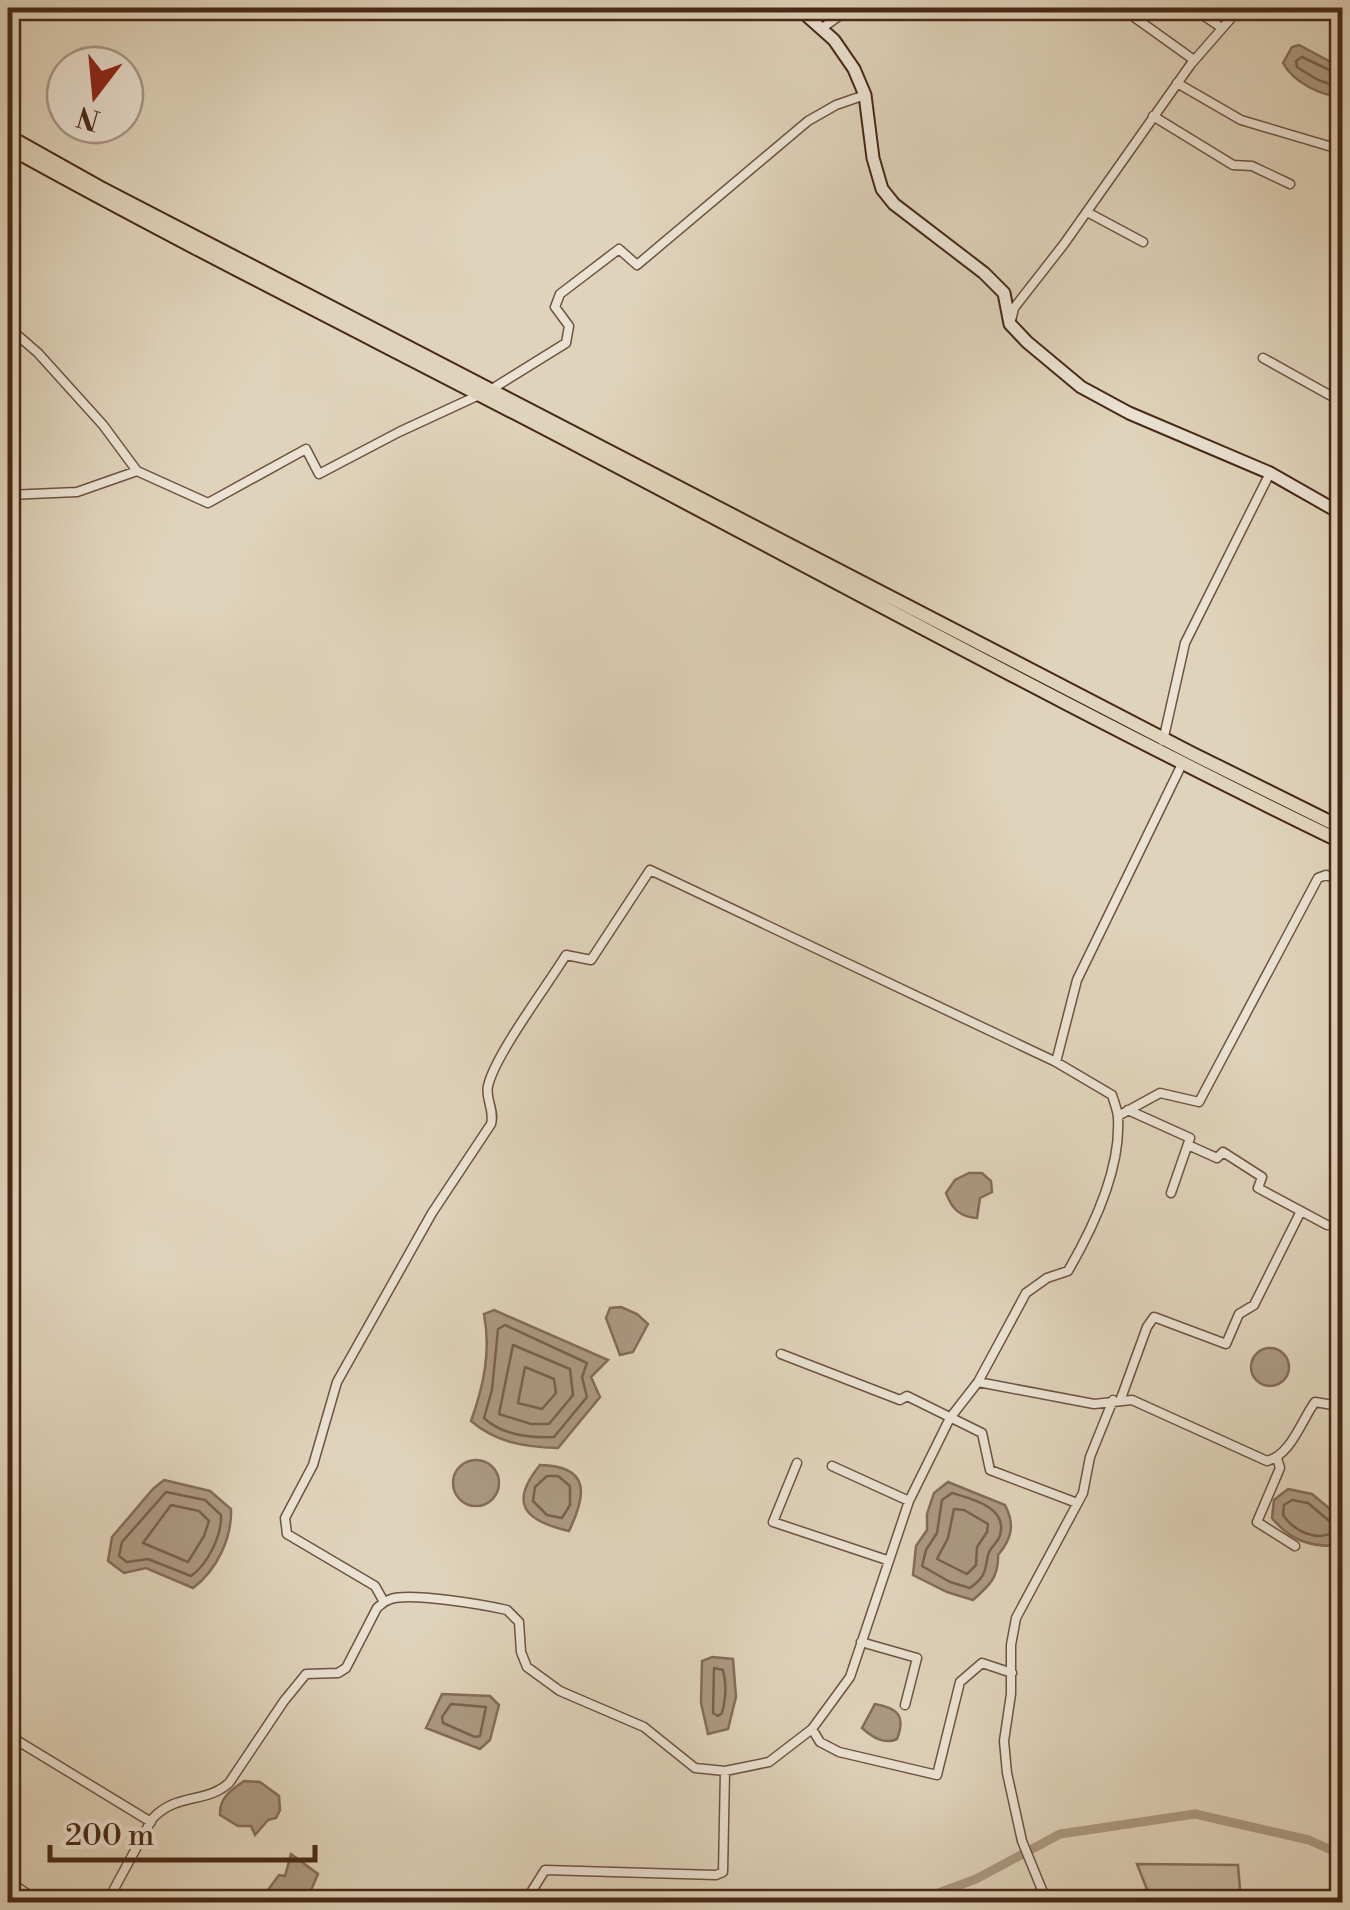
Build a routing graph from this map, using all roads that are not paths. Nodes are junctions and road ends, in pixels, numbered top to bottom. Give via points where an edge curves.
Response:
1 (798, 8) edge
2 (850, 8) edge
3 (1131, 8) edge
4 (1192, 8) edge
5 (1240, 8) edge
6 (1222, 28) junction
7 (821, 29) junction
8 (1194, 60) junction
9 (1177, 83) junction
10 (864, 95) junction
11 (1153, 116) junction
12 (8, 136) edge
13 (8, 147) edge
14 (1342, 150) edge
15 (1290, 184) dead end
16 (1088, 212) junction
17 (1144, 242) dead end
18 (1010, 324) junction
19 (8, 327) edge
20 (1262, 358) dead end
21 (486, 392) junction
22 (1342, 402) edge
23 (138, 471) junction
24 (1270, 473) junction
25 (8, 495) edge
26 (1342, 514) edge
27 (1161, 744) junction
28 (1182, 764) junction
29 (1342, 828) edge
30 (1342, 842) edge
31 (1342, 881) edge
32 (1056, 1062) junction
33 (1128, 1110) junction
34 (1118, 1116) junction
35 (1188, 1144) junction
36 (1171, 1193) dead end
37 (1301, 1210) junction
38 (1327, 1225) dead end
39 (781, 1354) dead end
40 (978, 1382) junction
41 (1116, 1401) junction
42 (1342, 1410) edge
43 (950, 1418) junction
44 (1277, 1458) junction
45 (797, 1464) dead end
46 (832, 1466) dead end
47 (908, 1502) junction
48 (1077, 1504) junction
49 (1295, 1546) dead end
50 (887, 1560) junction
51 (384, 1602) junction
52 (862, 1642) junction
53 (1012, 1674) junction
54 (905, 1706) dead end
55 (812, 1729) junction
56 (8, 1736) edge
57 (726, 1771) junction
58 (151, 1822) junction
59 (8, 1881) edge
60 (40, 1902) edge
61 (106, 1902) edge
62 (525, 1902) edge
63 (1047, 1902) edge

1 - 7 street
2 - 7 street
3 - 8 street via 1127,12
4 - 6 street
5 - 6 street
6 - 8 street
7 - 10 street via 854,69
8 - 9 street
9 - 11 street
9 - 14 street via 1241,120
10 - 18 street via 882,189 1004,294
10 - 21 street via 808,121 636,265 619,249 560,294 556,307 570,326 566,343
11 - 15 street via 1233,164
11 - 16 street
12 - 21 main road
13 - 21 main road
16 - 17 street
16 - 18 street via 1014,308
18 - 24 street via 1081,386 1171,434
19 - 23 street
20 - 22 street
21 - 23 street via 319,474 306,449 208,503
21 - 27 main road
23 - 25 street via 77,492
24 - 26 street
24 - 27 street via 1185,643
27 - 28 main road
27 - 29 main road
28 - 30 main road
28 - 32 street via 1077,980
31 - 33 street via 1318,878 1199,1102 1160,1093
32 - 34 street via 1112,1094
32 - 51 street via 650,870 591,960 566,955 495,1069 487,1090 491,1124 432,1213 337,1382 313,1464 285,1518 288,1534 375,1586
33 - 34 street
33 - 35 street via 1190,1138
34 - 40 street via 1112,1165 1084,1243 1068,1271 1026,1292
35 - 36 street
35 - 37 street via 1217,1158 1224,1152 1262,1177 1258,1188
37 - 38 street
37 - 41 street via 1254,1305 1238,1314 1226,1344 1154,1317
39 - 43 street
40 - 41 street via 1094,1404
40 - 43 street
41 - 44 street via 1132,1400 1267,1462
41 - 48 street
42 - 44 street via 1315,1402
43 - 47 street
43 - 48 street via 982,1433 990,1470
44 - 49 street via 1280,1468 1257,1522
45 - 50 street via 773,1522
46 - 47 street
47 - 50 street
48 - 53 street via 1016,1618
50 - 52 street
51 - 57 street via 404,1596 507,1610 519,1622 523,1660 544,1682 644,1727 695,1768
51 - 58 street via 346,1668 306,1674 229,1783 217,1794 162,1808
52 - 54 street via 917,1658
52 - 55 street via 850,1677
53 - 55 street via 982,1663 960,1682 937,1776 839,1752
53 - 63 street via 1007,1773 1022,1841
55 - 57 street via 769,1762
56 - 58 street
57 - 62 street via 723,1872 544,1870
58 - 61 street
59 - 60 street

